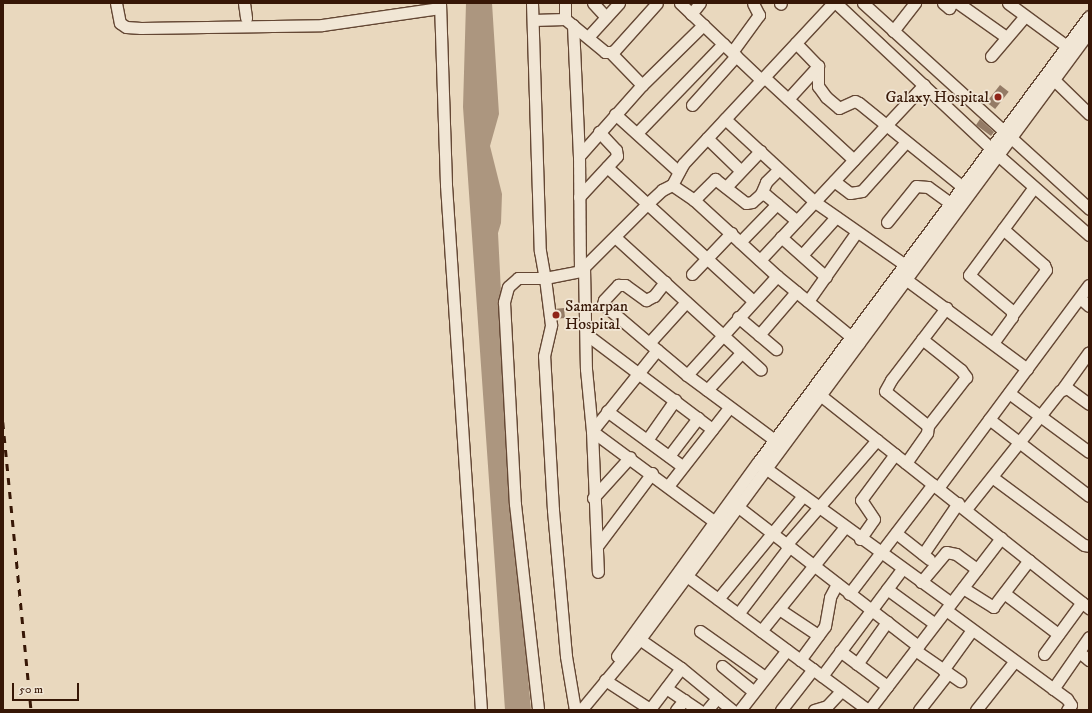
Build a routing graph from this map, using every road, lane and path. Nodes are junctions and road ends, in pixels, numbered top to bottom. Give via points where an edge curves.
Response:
1 (116, 3) edge
2 (244, 3) edge
3 (532, 3) edge
4 (565, 3) edge
5 (593, 3) edge
6 (619, 3) edge
7 (657, 3) edge
8 (680, 3) edge
9 (700, 3) edge
10 (753, 3) edge
11 (833, 3) edge
12 (836, 3) edge
13 (863, 3) edge
14 (914, 3) edge
15 (943, 3) edge
16 (952, 3) edge
17 (958, 3) edge
18 (1008, 3) edge
19 (440, 6) edge
20 (691, 14) junction
21 (1025, 16) junction
22 (606, 17) junction
23 (1089, 17) edge
24 (246, 18) dead end
25 (533, 20) junction
26 (569, 22) junction
27 (703, 25) junction
28 (893, 32) junction
29 (1089, 32) edge
30 (588, 37) junction
31 (1006, 37) junction
32 (796, 43) junction
33 (1071, 48) junction
34 (730, 50) junction
35 (610, 52) junction
36 (991, 56) dead end
37 (818, 66) junction
38 (1050, 77) junction
39 (763, 78) junction
40 (642, 85) junction
41 (924, 85) junction
42 (788, 99) junction
43 (692, 105) dead end
44 (615, 114) junction
45 (1089, 114) edge
46 (725, 119) junction
47 (886, 126) junction
48 (599, 132) junction
49 (637, 133) junction
50 (1008, 136) junction
51 (707, 138) junction
52 (906, 142) junction
53 (760, 151) junction
54 (996, 152) junction
55 (579, 156) junction
56 (854, 160) junction
57 (607, 167) junction
58 (779, 168) junction
59 (741, 171) junction
60 (679, 172) junction
61 (834, 182) junction
62 (672, 185) junction
63 (726, 187) junction
64 (1034, 187) junction
65 (964, 188) junction
66 (760, 194) junction
67 (579, 197) junction
68 (694, 200) junction
69 (815, 202) junction
70 (647, 204) junction
71 (777, 204) junction
72 (951, 204) junction
73 (1089, 209) edge
74 (836, 217) junction
75 (797, 221) junction
76 (887, 222) dead end
77 (1003, 229) junction
78 (730, 233) junction
79 (856, 233) junction
80 (1089, 235) edge
81 (615, 237) junction
82 (781, 237) junction
83 (740, 242) junction
84 (802, 255) junction
85 (706, 259) junction
86 (760, 260) junction
87 (582, 269) junction
88 (906, 272) junction
89 (692, 274) dead end
90 (777, 276) junction
91 (826, 277) junction
92 (545, 278) junction
93 (665, 282) junction
94 (1089, 285) edge
95 (796, 292) junction
96 (1080, 298) junction
97 (753, 301) junction
98 (808, 301) junction
99 (686, 302) junction
100 (1089, 306) edge
101 (946, 308) junction
102 (1013, 314) junction
103 (738, 318) junction
104 (586, 334) junction
105 (722, 335) junction
106 (759, 335) junction
107 (922, 339) junction
108 (855, 340) junction
109 (993, 343) junction
110 (653, 346) junction
111 (776, 349) dead end
112 (1089, 352) edge
113 (742, 353) junction
114 (1027, 369) junction
115 (761, 370) dead end
116 (638, 372) junction
117 (688, 375) junction
118 (1063, 388) junction
119 (707, 390) junction
120 (817, 392) junction
121 (1009, 393) junction
122 (675, 400) junction
123 (1089, 404) edge
124 (729, 408) junction
125 (608, 411) junction
126 (1040, 416) junction
127 (698, 418) junction
128 (989, 419) junction
129 (928, 426) junction
130 (712, 429) junction
131 (592, 431) junction
132 (647, 440) junction
133 (877, 440) junction
134 (1021, 442) junction
135 (778, 443) junction
136 (1089, 452) edge
137 (895, 454) junction
138 (669, 456) junction
139 (630, 457) junction
140 (906, 463) junction
141 (762, 465) junction
142 (682, 466) junction
143 (652, 473) junction
144 (992, 477) junction
145 (668, 486) junction
146 (935, 486) junction
147 (803, 496) junction
148 (1089, 496) edge
149 (593, 498) junction
150 (737, 506) junction
151 (962, 506) junction
152 (818, 508) junction
153 (718, 524) junction
154 (844, 528) junction
155 (771, 532) junction
156 (896, 534) junction
157 (860, 538) junction
158 (1001, 538) junction
159 (598, 545) junction
160 (788, 546) junction
161 (1089, 546) edge
162 (881, 554) junction
163 (923, 554) junction
164 (1029, 560) junction
165 (935, 564) junction
166 (813, 566) junction
167 (977, 568) junction
168 (902, 569) junction
169 (598, 572) dead end
170 (682, 573) junction
171 (921, 582) junction
172 (837, 584) junction
173 (963, 588) junction
174 (887, 589) junction
175 (1004, 593) junction
176 (849, 594) junction
177 (718, 599) junction
178 (1086, 605) edge
179 (948, 607) junction
180 (780, 609) junction
181 (871, 610) junction
182 (738, 614) junction
183 (887, 622) junction
184 (935, 624) junction
185 (972, 630) junction
186 (700, 631) dead end
187 (761, 631) junction
188 (1058, 634) junction
189 (818, 635) junction
190 (637, 637) junction
191 (1089, 637) edge
192 (917, 648) junction
193 (787, 650) junction
194 (840, 651) junction
195 (1079, 652) junction
196 (1044, 654) dead end
197 (800, 660) junction
198 (1089, 660) edge
199 (1014, 662) junction
200 (857, 664) junction
201 (722, 666) dead end
202 (681, 668) junction
203 (812, 669) junction
204 (945, 671) junction
205 (822, 676) junction
206 (765, 677) junction
207 (604, 680) junction
208 (960, 681) dead end
209 (887, 686) junction
210 (666, 688) junction
211 (1052, 689) junction
212 (841, 691) junction
213 (754, 692) junction
214 (717, 698) junction
215 (684, 700) junction
216 (651, 709) edge
217 (481, 710) edge
218 (538, 710) edge
219 (575, 710) edge
220 (581, 710) edge
221 (676, 710) edge
222 (699, 710) edge
223 (707, 710) edge
224 (732, 710) edge
225 (740, 710) edge
226 (781, 710) edge
227 (814, 710) edge
228 (869, 710) edge
229 (919, 710) edge
230 (976, 710) edge
231 (1067, 710) edge

1 - 19 street via 120,23 133,28 322,25
2 - 24 street
3 - 25 street
4 - 26 street
5 - 22 street
6 - 22 street
7 - 35 street via 614,51
8 - 20 street
9 - 20 street
10 - 34 street via 759,15
11 - 32 street
12 - 41 street
13 - 28 street
14 - 28 street
15 - 16 street via 949,8
17 - 31 street
18 - 21 street
19 - 217 street via 446,185
20 - 27 street
21 - 31 street
21 - 33 street
22 - 30 street
23 - 33 street
25 - 26 street
25 - 92 street via 540,251
26 - 30 street
26 - 55 street
27 - 34 street
27 - 40 street
28 - 50 street
29 - 33 street
30 - 35 street via 605,52
31 - 36 street
32 - 37 street
32 - 39 street
33 - 38 street
34 - 39 street
34 - 43 street
34 - 49 street
35 - 40 street
37 - 42 street
37 - 47 street via 818,86 826,97 842,108 855,101
38 - 45 street
38 - 50 street
39 - 42 street
39 - 46 street
40 - 44 street
41 - 47 street
41 - 54 street
42 - 56 street
44 - 48 street
44 - 49 street
46 - 51 street
46 - 53 street
47 - 52 street
47 - 56 street
48 - 55 street
48 - 57 street via 618,153
49 - 60 street
50 - 54 street
50 - 73 street
51 - 59 street
51 - 60 street
52 - 61 street via 862,191 850,193
52 - 65 street
53 - 58 street
53 - 59 street
54 - 64 street
54 - 65 street
54 - 88 street
55 - 67 street
56 - 61 street
57 - 67 street
57 - 70 street
58 - 66 street via 766,182
58 - 69 street
59 - 63 street
60 - 62 street
61 - 69 street
62 - 68 street
62 - 70 street via 662,190
63 - 66 street via 746,203 752,202
63 - 68 street via 718,180 713,180
64 - 77 street
64 - 80 street
65 - 72 street
66 - 71 street via 766,195
67 - 87 street
68 - 78 street
69 - 74 street
69 - 75 street
70 - 81 street
70 - 85 street
71 - 75 street
71 - 83 street
72 - 76 street via 928,187 916,186
72 - 88 street
74 - 79 street
74 - 84 street
75 - 82 street
77 - 102 street via 1044,265 1046,270
77 - 102 street via 969,275
78 - 83 street
78 - 85 street
79 - 88 street
79 - 91 street
81 - 87 street
81 - 93 street
82 - 84 street
82 - 86 street
83 - 86 street
84 - 91 street
85 - 89 street
85 - 97 street
86 - 90 street
87 - 92 street
87 - 104 street
88 - 101 street
88 - 108 street
90 - 95 street
90 - 97 street
91 - 98 street
92 - 218 street via 518,278 508,287 504,302 515,504
92 - 219 street via 551,325 544,356 554,510 566,656
93 - 99 street
93 - 110 street via 651,299 643,298 621,285 614,288 604,300 605,307
94 - 96 street
95 - 98 street
95 - 106 street
96 - 100 street
96 - 114 street
97 - 103 street
98 - 108 street
99 - 105 street
99 - 110 street
101 - 107 street
101 - 109 street
102 - 109 street
103 - 105 street
103 - 106 street
104 - 116 street
104 - 131 street
105 - 113 street
105 - 117 street
106 - 111 street
107 - 129 street via 885,391
107 - 129 street via 961,370 966,377
108 - 120 street
109 - 114 street
110 - 116 street
110 - 117 street
112 - 118 street
113 - 115 street
113 - 119 street
114 - 121 street
116 - 122 street
116 - 125 street
117 - 119 street
118 - 123 street via 1072,391
118 - 126 street
119 - 124 street
120 - 133 street
120 - 135 street
121 - 126 street
121 - 128 street
122 - 127 street
122 - 132 street
124 - 130 street
124 - 135 street
125 - 131 street
125 - 132 street
126 - 134 street
126 - 136 street
127 - 130 street
127 - 138 street
128 - 134 street
128 - 146 street
129 - 140 street via 927,433
130 - 142 street
131 - 139 street
131 - 149 street
132 - 138 street
133 - 137 street
133 - 152 street
134 - 144 street
134 - 148 street
135 - 141 street
137 - 140 street
137 - 157 street via 861,500 874,519
138 - 142 street
139 - 143 street
139 - 149 street
140 - 146 street
141 - 147 street
141 - 150 street
141 - 153 street
142 - 145 street
143 - 145 street
143 - 159 street
144 - 151 street
144 - 161 street via 1084,546
145 - 153 street
146 - 151 street
146 - 156 street
147 - 152 street
147 - 155 street
149 - 159 street
150 - 153 street
150 - 155 street
151 - 158 street
151 - 163 street
152 - 154 street
152 - 160 street
153 - 170 street
154 - 157 street
154 - 166 street
155 - 160 street
155 - 177 street
156 - 162 street
156 - 163 street
157 - 162 street
158 - 164 street
158 - 167 street
159 - 169 street
160 - 166 street
160 - 182 street
162 - 168 street
162 - 176 street
163 - 165 street
164 - 175 street
164 - 178 street
165 - 167 street via 946,552 950,552
165 - 171 street
166 - 172 street
166 - 180 street
167 - 173 street
168 - 171 street
168 - 174 street
170 - 177 street
170 - 190 street
171 - 179 street
172 - 176 street
172 - 189 street via 830,597 828,620
173 - 175 street via 993,607
173 - 179 street
174 - 181 street
174 - 184 street
175 - 188 street
176 - 181 street
177 - 182 street
178 - 188 street
179 - 184 street
179 - 185 street
180 - 187 street
180 - 189 street
181 - 183 street
181 - 194 street
182 - 187 street
183 - 192 street
183 - 200 street
184 - 192 street
185 - 199 street
185 - 204 street
186 - 206 street
187 - 193 street
188 - 196 street
189 - 197 street
190 - 202 street
190 - 207 street
191 - 195 street
192 - 204 street
192 - 209 street
193 - 197 street
193 - 206 street
194 - 200 street
194 - 205 street
195 - 198 street
195 - 211 street
197 - 203 street
199 - 211 street
199 - 230 street
200 - 209 street
201 - 213 street
202 - 210 street
202 - 214 street
203 - 205 street
203 - 226 street
204 - 208 street
204 - 229 street
205 - 212 street
206 - 213 street
207 - 216 street
207 - 220 street
209 - 228 street
210 - 215 street
210 - 216 street
211 - 231 street via 1070,702
212 - 227 street via 827,706
212 - 228 street
213 - 225 street
214 - 223 street
214 - 224 street
215 - 221 street
215 - 222 street

